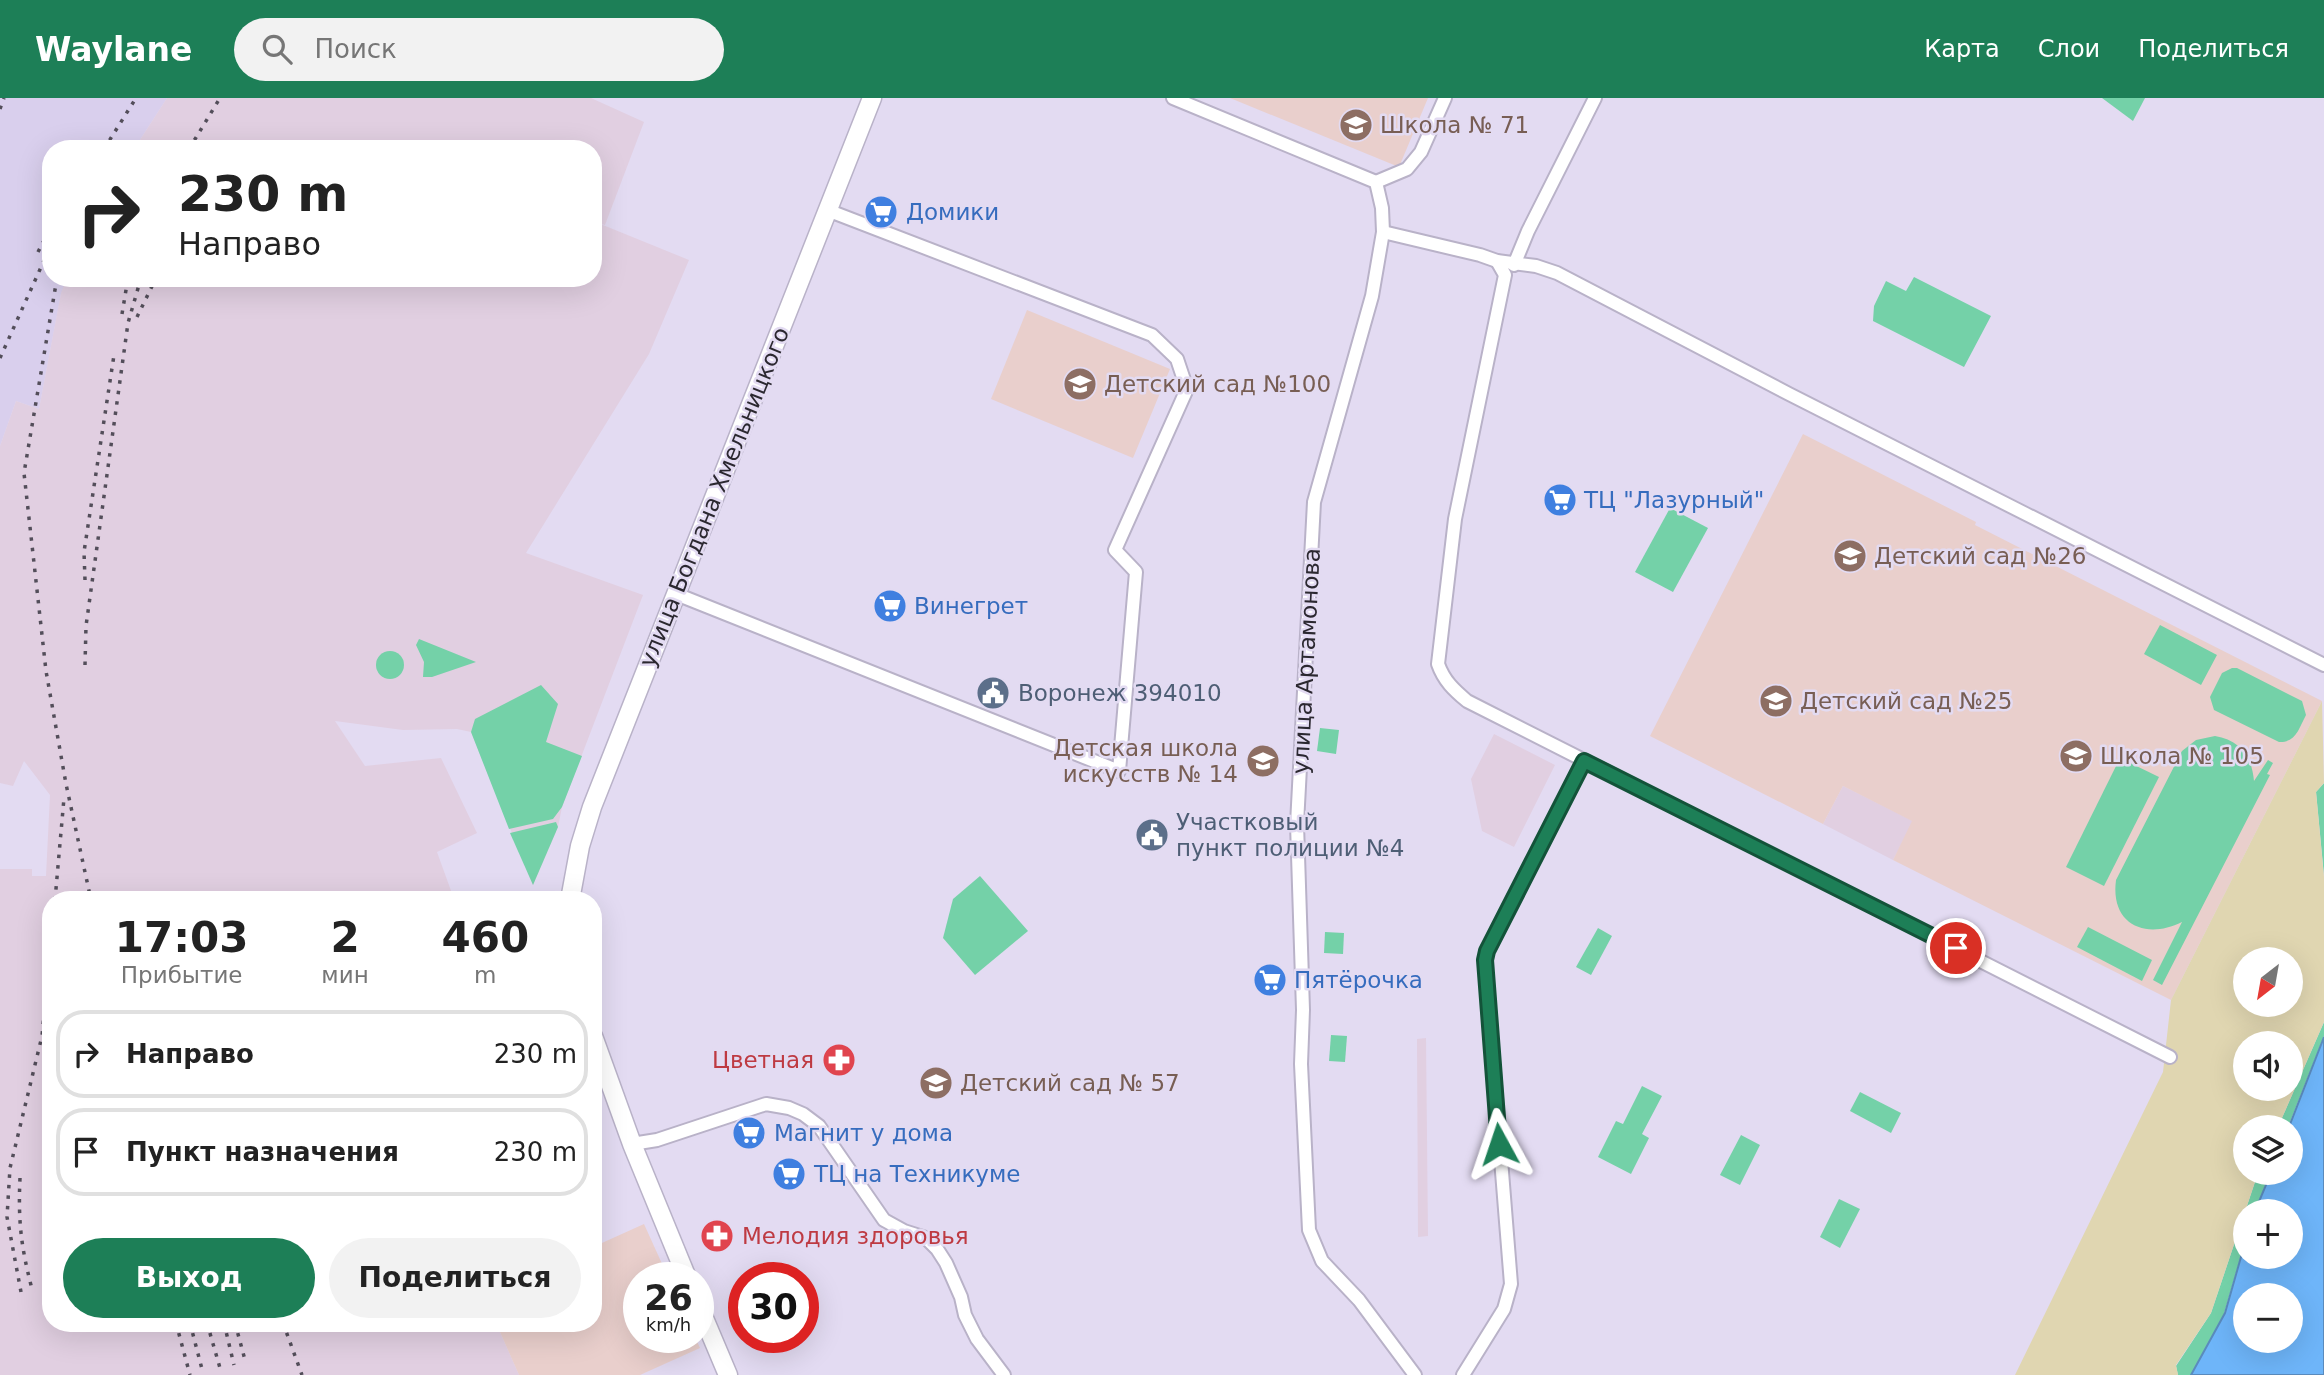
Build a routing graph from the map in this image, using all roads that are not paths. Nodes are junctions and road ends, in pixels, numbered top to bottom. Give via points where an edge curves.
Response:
1 (872, 98) edge
2 (1173, 98) edge
3 (1445, 98) edge
4 (1595, 98) edge
5 (1376, 182) junction
6 (827, 210) junction
7 (1383, 232) junction
8 (1497, 261) junction
9 (1514, 265) junction
10 (676, 594) junction
11 (2324, 665) edge
12 (1584, 761) junction
13 (572, 891) edge
14 (2170, 1057) dead end
15 (602, 1061) edge
16 (632, 1144) junction
17 (680, 1262) edge
18 (714, 1342) edge
19 (728, 1375) edge
20 (1004, 1375) edge
21 (1415, 1375) edge
22 (1463, 1375) edge

1 - 6 main road, улица Богдана Хмельницкого
2 - 5 street
3 - 5 street via 1421,152 1407,169
4 - 9 street
5 - 7 street, улица Артамонова
6 - 10 main road, улица Богдана Хмельницкого
6 - 10 street via 1152,335 1177,359 1187,389 1115,550 1136,572 1119,771
7 - 8 street
7 - 21 street, улица Артамонова via 1372,296 1314,502 1297,824 1301,1064 1309,1230 1322,1261 1359,1300
8 - 9 street
8 - 12 street via 1505,275 1455,519 1438,664 1443,678 1467,701
9 - 11 street via 1557,273
10 - 13 main road, улица Богдана Хмельницкого via 592,807
12 - 14 street
12 - 22 street via 1485,960 1511,1284 1504,1309
15 - 16 main road
16 - 17 main road
16 - 20 street via 766,1104 803,1114 818,1126 884,1220 926,1238 937,1249 977,1339
18 - 19 main road

